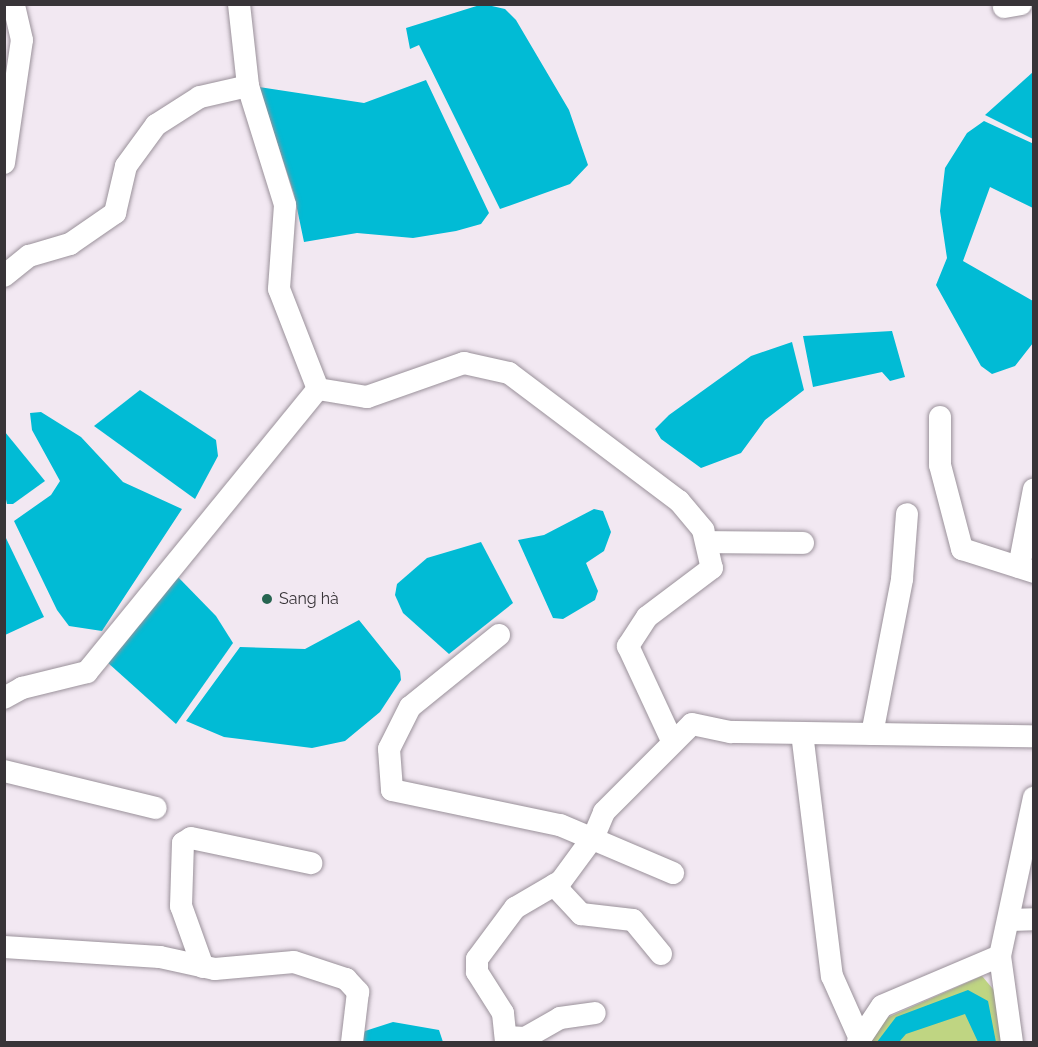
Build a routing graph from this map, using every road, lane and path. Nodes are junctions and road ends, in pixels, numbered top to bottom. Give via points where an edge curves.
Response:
1 (14, 4) edge
2 (239, 4) edge
3 (248, 86) junction
4 (4, 164) edge
5 (5, 276) edge
6 (318, 389) junction
7 (940, 417) dead end
8 (1034, 489) edge
9 (907, 514) dead end
10 (707, 542) junction
11 (803, 543) dead end
12 (1026, 569) edge
13 (500, 635) dead end
14 (4, 698) edge
15 (802, 733) junction
16 (872, 734) junction
17 (1034, 736) edge
18 (672, 741) junction
19 (4, 771) edge
20 (1034, 798) edge
21 (156, 808) dead end
22 (594, 836) junction
23 (310, 863) dead end
24 (673, 873) dead end
25 (554, 885) junction
26 (1034, 919) edge
27 (1010, 920) junction
28 (4, 947) edge
29 (661, 954) dead end
30 (1000, 956) junction
31 (203, 967) junction
32 (595, 1013) dead end
33 (506, 1040) edge
34 (859, 1041) edge
35 (1015, 1041) edge
36 (352, 1042) edge

1 - 4 street via 22,40
2 - 3 street
3 - 5 street via 200,97 156,125 126,166 115,213 70,244 29,256
3 - 6 street via 285,205 279,289
6 - 10 street via 367,397 464,363 509,373 679,501
6 - 14 street via 87,672 22,687
7 - 12 street via 940,465 962,549
8 - 12 street
9 - 16 street via 902,579
10 - 11 street
10 - 18 street via 712,568 648,617 628,646
13 - 22 street via 410,707 389,748 392,790
15 - 16 street
15 - 18 street via 731,732 692,724
15 - 34 street via 832,976
16 - 17 street
18 - 22 street via 604,812
19 - 21 street
20 - 27 street
22 - 24 street
22 - 25 street
23 - 31 street via 190,838 183,843 181,906
25 - 29 street via 581,914 633,920
25 - 33 street via 515,908 477,960 477,972 503,1013
26 - 27 street
27 - 30 street
28 - 31 street via 160,957
30 - 34 street via 882,1006
30 - 35 street
31 - 36 street via 294,962 346,979 358,993
32 - 33 street via 560,1018 525,1038

